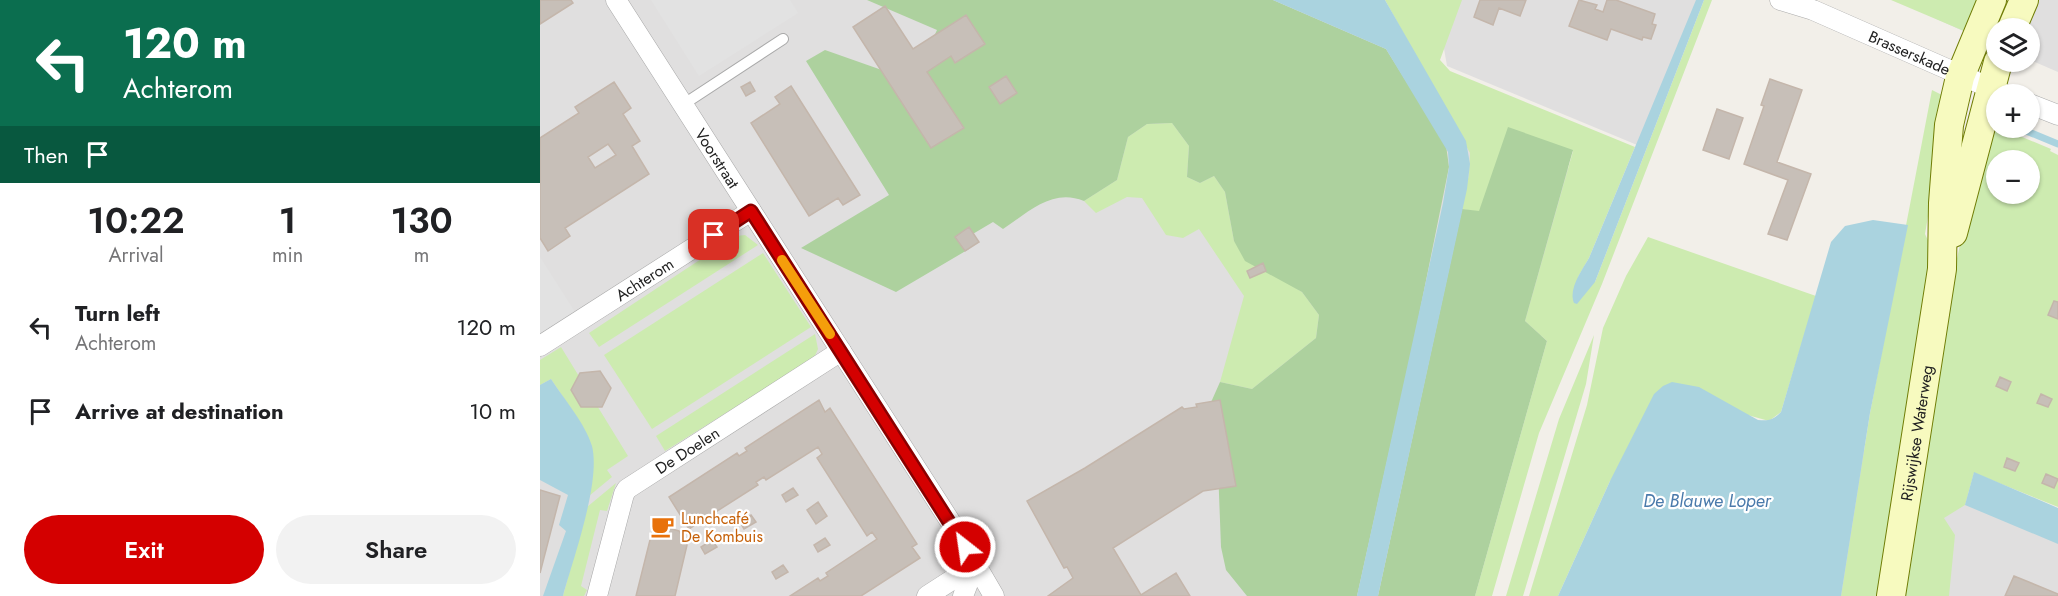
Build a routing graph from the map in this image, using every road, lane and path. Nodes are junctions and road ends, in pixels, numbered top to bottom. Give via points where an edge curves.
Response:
1 (616, 0) edge
2 (1780, 0) edge
3 (1992, 0) edge
4 (2024, 0) edge
5 (1808, 5) edge
6 (2016, 18) edge
7 (783, 39) dead end
8 (1960, 76) junction
9 (1986, 87) edge
10 (684, 104) junction
11 (2040, 108) edge
12 (2058, 116) edge
13 (1986, 127) edge
14 (751, 211) junction
15 (1942, 269) junction
16 (540, 346) edge
17 (841, 351) junction
18 (975, 565) junction
19 (597, 596) edge
20 (927, 596) edge
21 (963, 596) edge
22 (994, 596) edge
23 (1891, 596) edge

1 - 10 street, Voorstraat
2 - 5 street, Brasserskade
3 - 8 main road, Rijswijkse Waterweg
4 - 6 main road
5 - 8 street, Brasserskade
7 - 10 lane
8 - 9 street, Brasserskade
8 - 15 main road, Rijswijkse Waterweg via 1949,125
10 - 14 street, Voorstraat
11 - 12 street
13 - 15 main road, Rijswijkse Waterweg
14 - 16 street, Achterom
14 - 17 street, Voorstraat
15 - 23 main road, Rijswijkse Waterweg
17 - 18 street, Voorstraat
17 - 19 street, De Doelen via 627,489
18 - 20 street
18 - 21 street
18 - 22 street, Voorstraat

